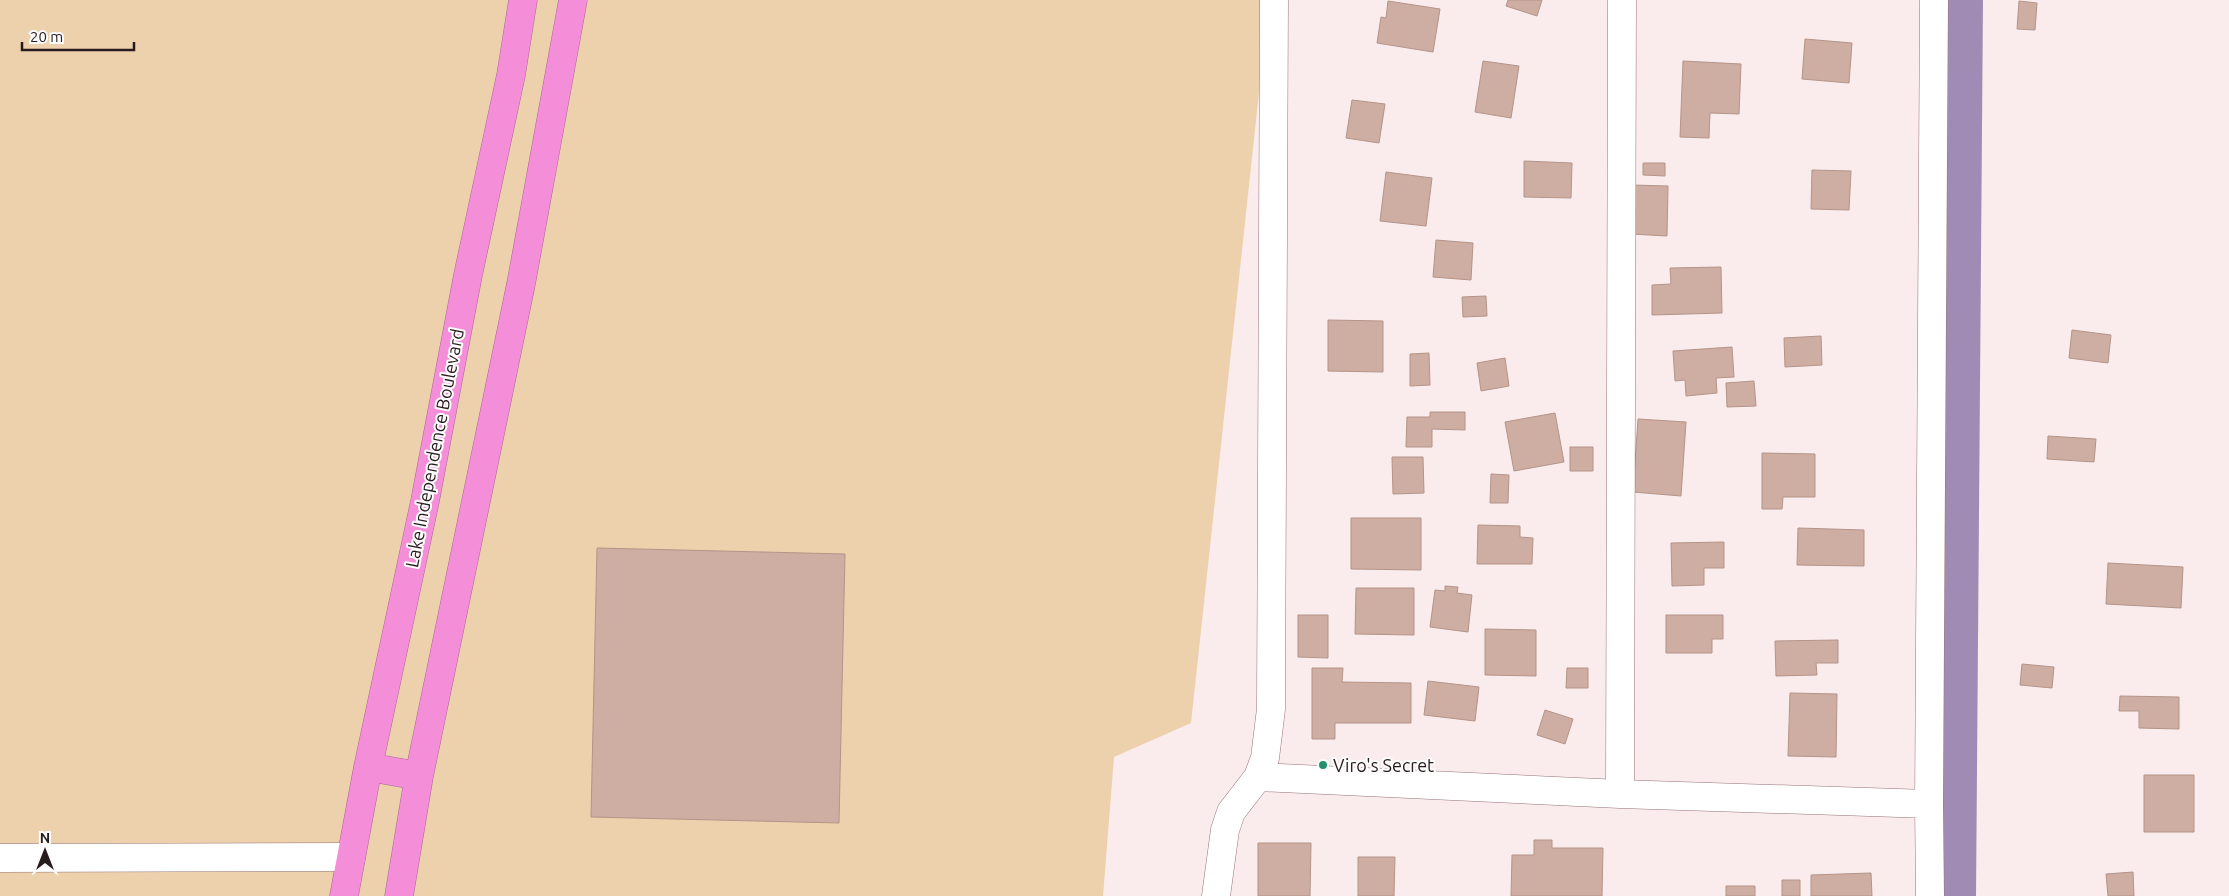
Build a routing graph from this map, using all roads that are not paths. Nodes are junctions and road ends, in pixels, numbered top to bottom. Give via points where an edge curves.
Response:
1 (523, 0) edge
2 (573, 0) edge
3 (1274, 0) edge
4 (1622, 0) edge
5 (1934, 0) edge
6 (368, 767) junction
7 (419, 776) junction
8 (1258, 777) junction
9 (1620, 794) junction
10 (1929, 804) junction
11 (351, 857) junction
12 (0, 858) edge
13 (344, 896) edge
14 (399, 896) edge
15 (1216, 896) edge
16 (1930, 896) edge

1 - 6 highway, Lake Independence Boulevard via 511,76
2 - 7 highway via 521,284
3 - 8 street via 1272,709 1266,758
4 - 9 street
5 - 10 street
6 - 7 highway
6 - 11 highway, Lake Independence Boulevard
7 - 14 highway
8 - 9 street
8 - 15 street via 1231,812 1225,830
9 - 10 street
10 - 16 street
11 - 12 street
11 - 13 highway, Lake Independence Boulevard

